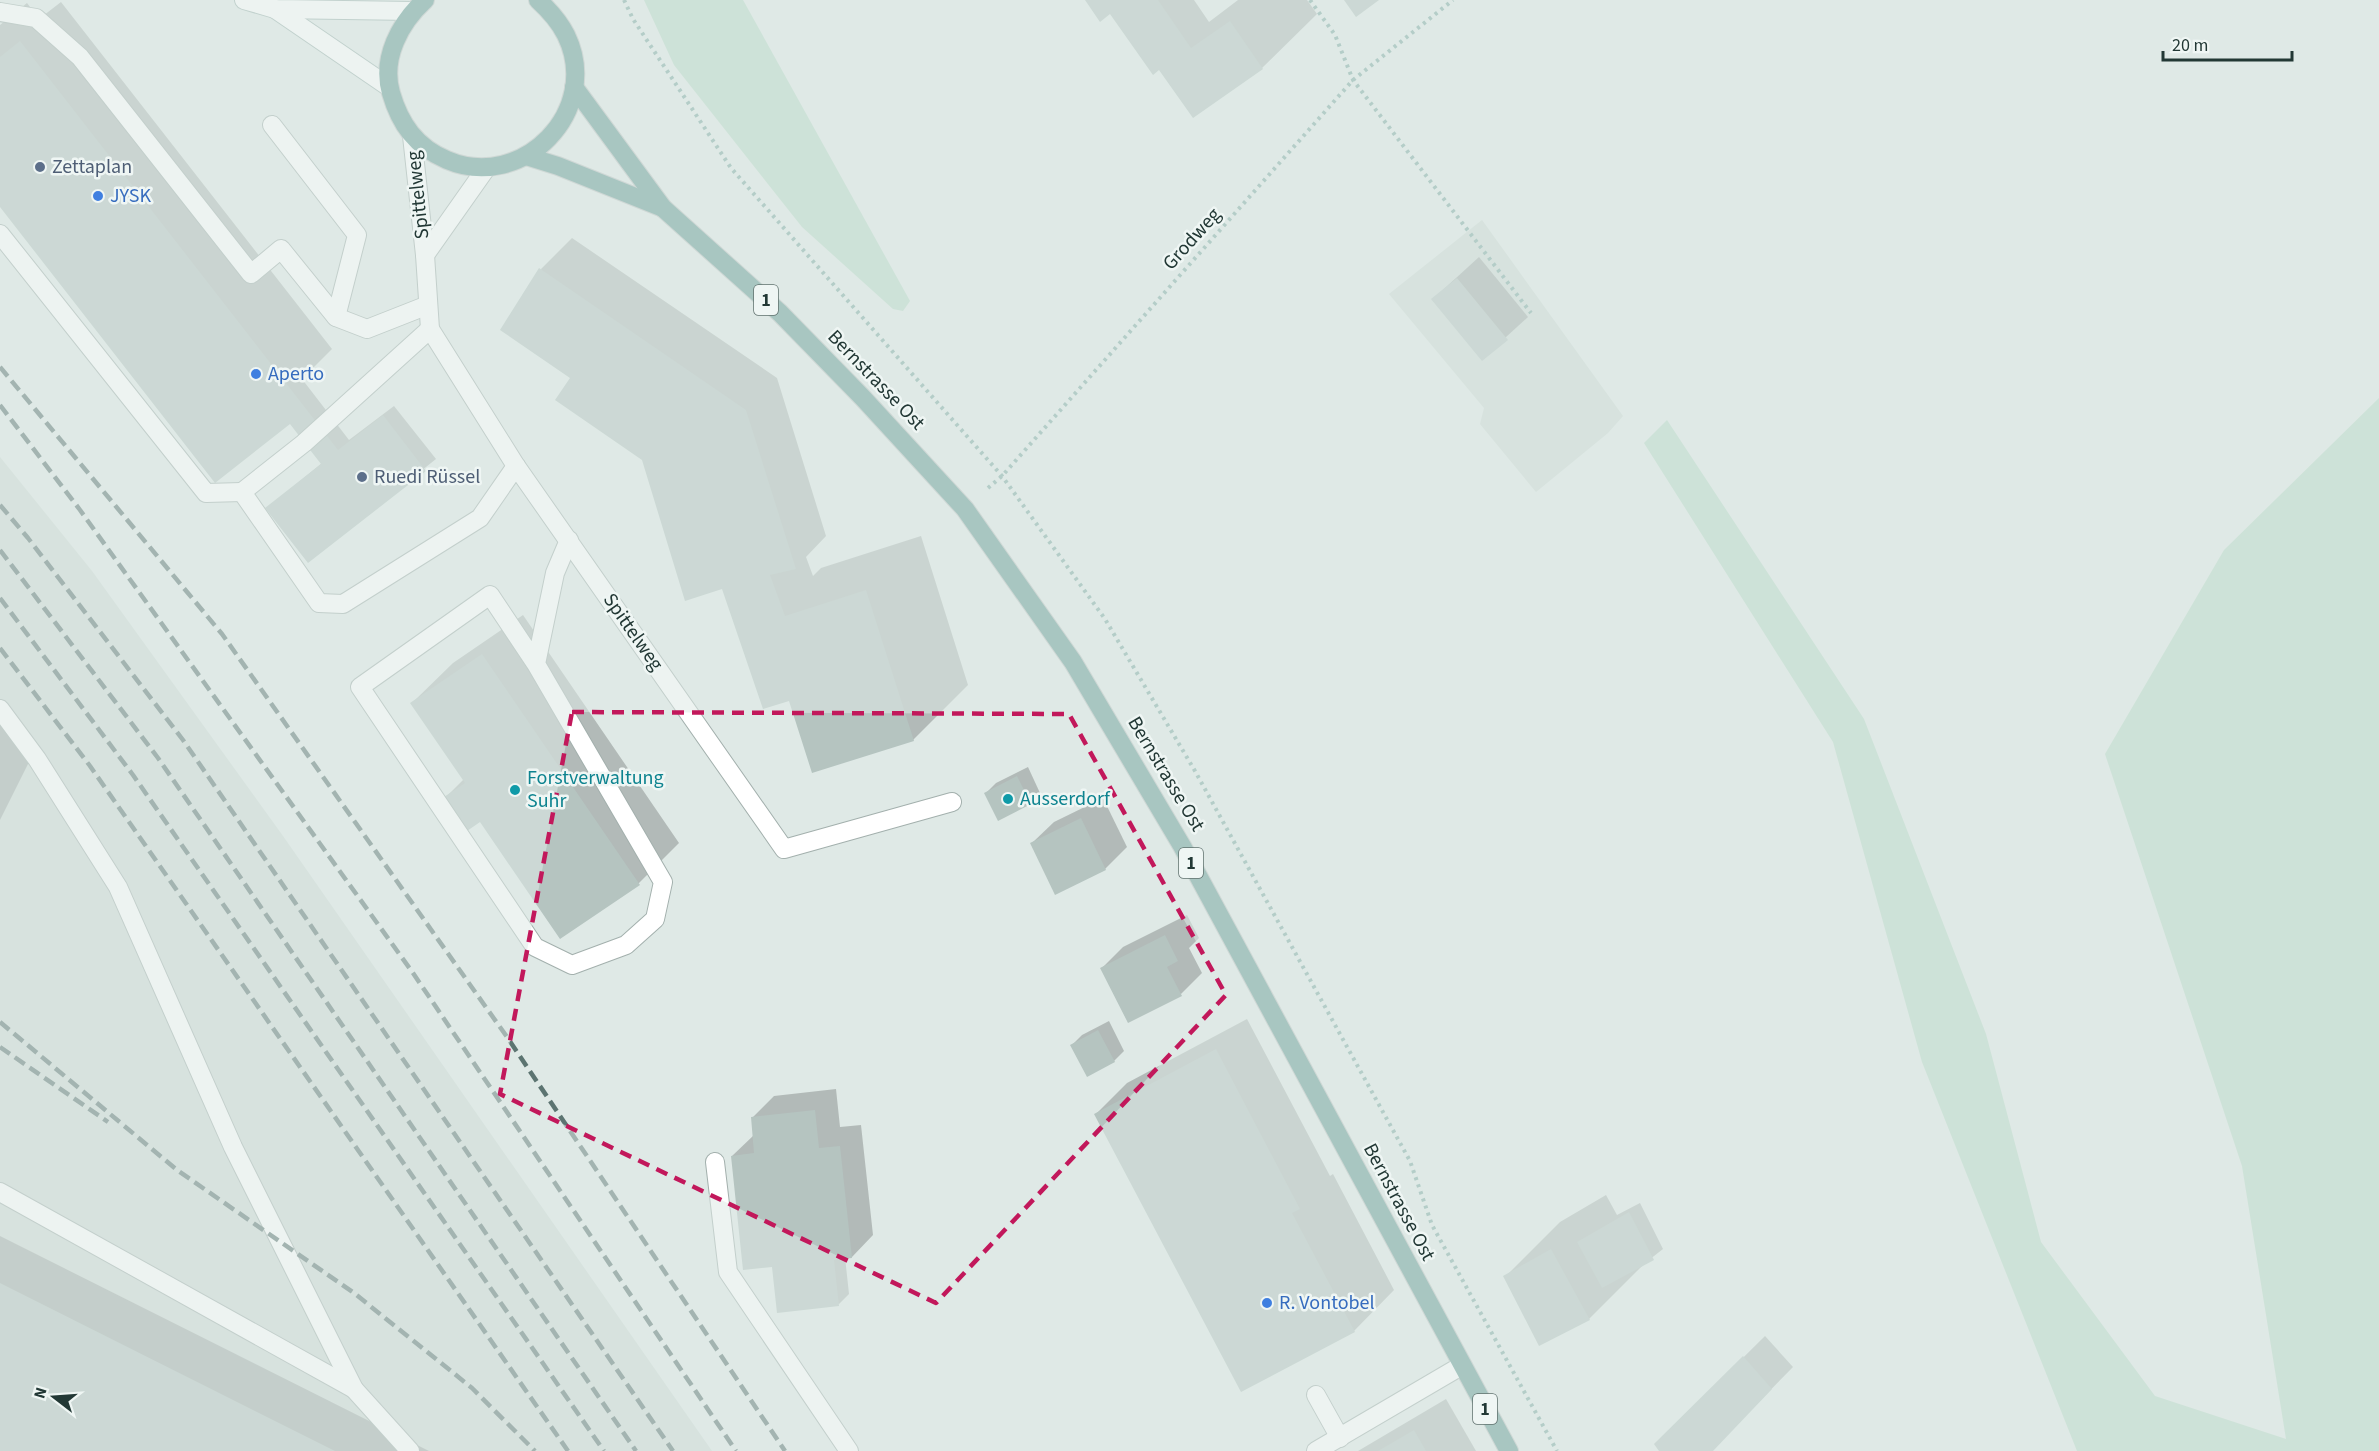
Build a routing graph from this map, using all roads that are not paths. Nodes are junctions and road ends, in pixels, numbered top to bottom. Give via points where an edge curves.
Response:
1 (244, 0) edge
2 (538, 0) edge
3 (419, 5) edge
4 (275, 9) junction
5 (0, 12) edge
6 (389, 87) junction
7 (574, 87) junction
8 (272, 125) dead end
9 (412, 136) junction
10 (526, 156) junction
11 (487, 167) junction
12 (663, 208) junction
13 (0, 234) edge
14 (425, 255) junction
15 (428, 305) junction
16 (336, 317) junction
17 (430, 329) junction
18 (516, 466) junction
19 (242, 492) junction
20 (569, 540) junction
21 (536, 664) junction
22 (0, 710) edge
23 (952, 802) dead end
24 (715, 1162) dead end
25 (0, 1192) edge
26 (1461, 1366) junction
27 (354, 1389) junction
28 (1316, 1395) dead end
29 (1340, 1438) junction
30 (410, 1451) edge
31 (849, 1451) edge
32 (1316, 1451) edge
33 (1509, 1451) edge

1 - 4 main road
2 - 7 main road via 555,15 567,37 574,61
3 - 4 main road
3 - 6 main road via 401,27 393,46
4 - 6 main road
5 - 16 main road via 36,18 80,57 251,274 281,249
6 - 9 main road via 397,113
7 - 10 main road via 559,127
7 - 12 main road, Bernstrasse Ost / 1
8 - 16 main road via 357,235
9 - 11 main road via 433,154 459,165
9 - 14 main road, Spittelweg
10 - 11 main road
10 - 12 main road, Bernstrasse Ost / 1
11 - 14 main road, Spittelweg
12 - 26 main road, Bernstrasse Ost / 1 via 780,313 965,509 1073,662 1182,846
13 - 19 main road via 206,493
14 - 15 main road, Spittelweg
15 - 16 main road via 367,329
15 - 17 main road, Spittelweg
17 - 18 main road, Spittelweg
17 - 19 main road via 304,443
18 - 19 main road via 480,518 343,604 319,603
18 - 20 main road, Spittelweg
20 - 21 main road via 555,573
20 - 23 main road, Spittelweg via 784,849
21 - 21 main road via 663,882 655,919 626,945 572,965 535,947 360,687 490,595
22 - 27 main road via 37,759 118,887 232,1147
24 - 31 main road via 728,1272
25 - 27 main road
26 - 29 main road
26 - 33 main road, Bernstrasse Ost / 1
27 - 30 main road
28 - 29 main road
29 - 32 main road

